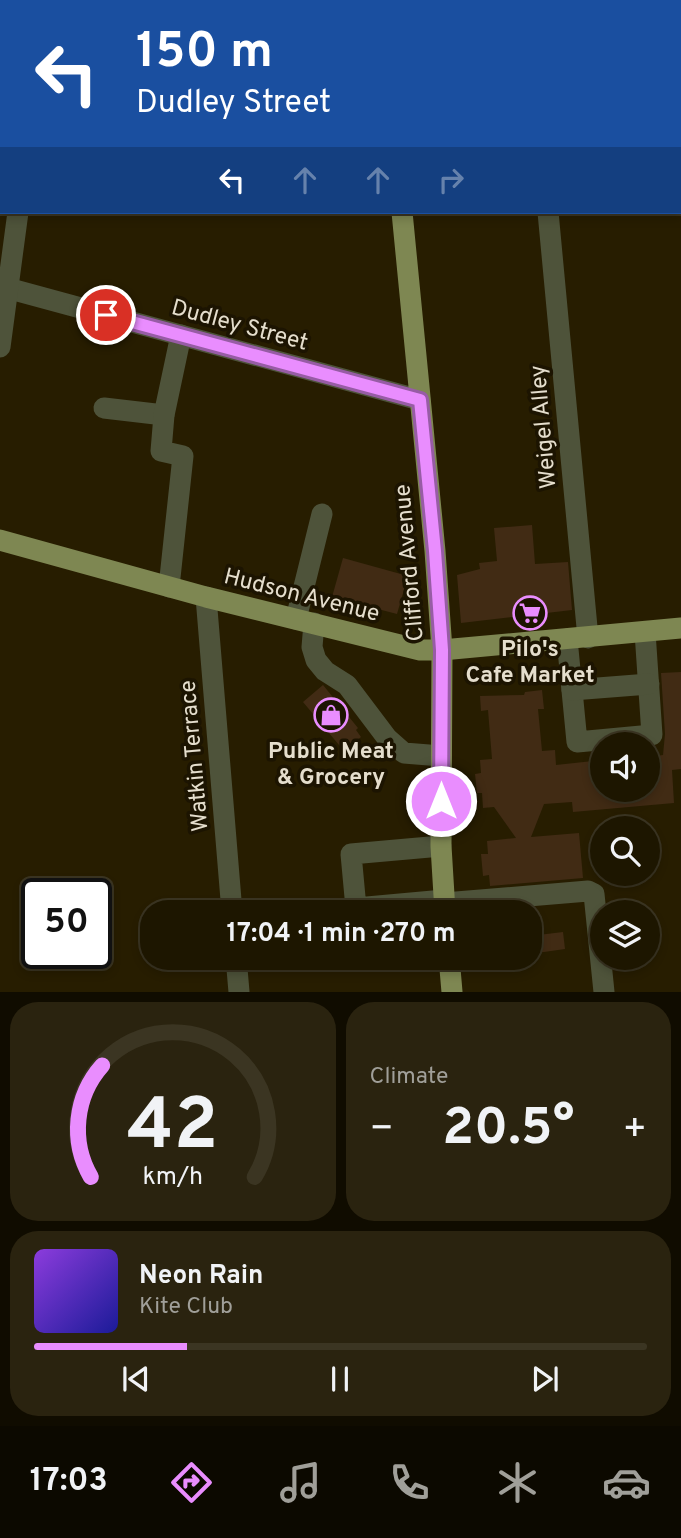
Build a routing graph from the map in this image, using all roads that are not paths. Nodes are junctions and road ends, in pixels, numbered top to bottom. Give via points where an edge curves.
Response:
1 (18, 214) edge
2 (402, 214) edge
3 (548, 214) edge
4 (7, 288) junction
5 (181, 335) junction
6 (0, 347) edge
7 (420, 400) junction
8 (104, 408) dead end
9 (164, 415) junction
10 (322, 514) dead end
11 (0, 540) edge
12 (169, 587) junction
13 (206, 597) junction
14 (305, 621) junction
15 (681, 628) edge
16 (645, 632) junction
17 (577, 638) junction
18 (442, 650) junction
19 (649, 684) junction
20 (572, 690) junction
21 (441, 756) junction
22 (441, 846) junction
23 (231, 900) edge
24 (355, 900) edge
25 (444, 900) edge
26 (495, 900) edge
27 (237, 970) edge
28 (450, 970) edge
29 (239, 992) edge
30 (452, 992) edge
31 (604, 992) edge

1 - 4 street
2 - 7 main road, Clifford Avenue
3 - 17 street, Weigel Alley
4 - 5 street, Dudley Street
4 - 6 street
5 - 7 street, Dudley Street
5 - 9 street
7 - 18 main road, Clifford Avenue
8 - 9 street
9 - 12 street via 161,451 183,456
10 - 14 street
11 - 12 main road, Hudson Avenue
12 - 13 main road, Hudson Avenue
13 - 14 main road, Hudson Avenue
13 - 23 street, Watkin Terrace
14 - 18 main road, Hudson Avenue via 408,648
14 - 21 street via 316,660 347,685 387,738 404,753
15 - 16 main road, Hudson Avenue
16 - 17 main road, Hudson Avenue
16 - 19 street
17 - 18 main road, Hudson Avenue
17 - 20 street, Weigel Alley
18 - 21 main road, Clifford Avenue
19 - 20 street
19 - 20 street, Weigel Alley via 652,735 577,742
21 - 22 main road, Clifford Avenue
22 - 24 street via 351,854
22 - 25 main road, Clifford Avenue
26 - 31 street via 594,894
27 - 29 street
28 - 30 main road

